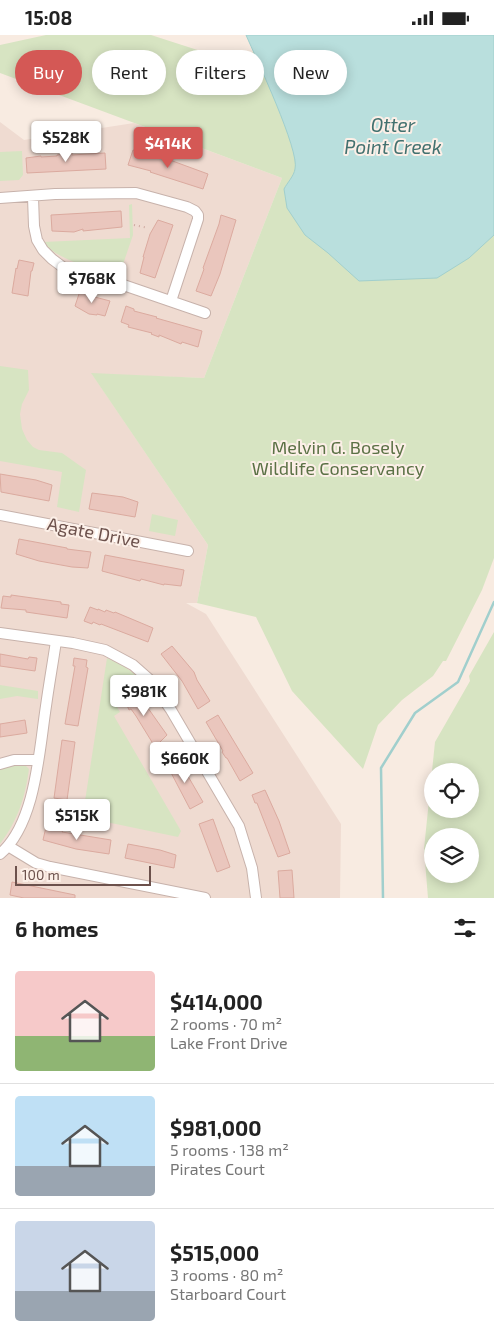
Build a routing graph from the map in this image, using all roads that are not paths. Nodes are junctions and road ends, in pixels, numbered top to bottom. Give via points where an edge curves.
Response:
1 (33, 197) junction
2 (0, 198) edge
3 (171, 301) junction
4 (205, 313) dead end
5 (0, 515) edge
6 (188, 551) dead end
7 (0, 633) edge
8 (56, 641) junction
9 (38, 760) junction
10 (0, 764) edge
11 (8, 846) junction
12 (0, 854) edge
13 (205, 898) edge
14 (256, 898) edge

1 - 2 street
1 - 3 street via 37,240 52,259 64,268
1 - 3 street via 136,193 195,211 198,219
3 - 4 street
5 - 6 street, Agate Drive
7 - 8 street
8 - 9 street
8 - 14 street via 87,645 120,657 156,687 239,826 252,868
9 - 10 street via 14,760
9 - 11 street via 27,811
11 - 12 street
11 - 13 street via 36,863 50,867

